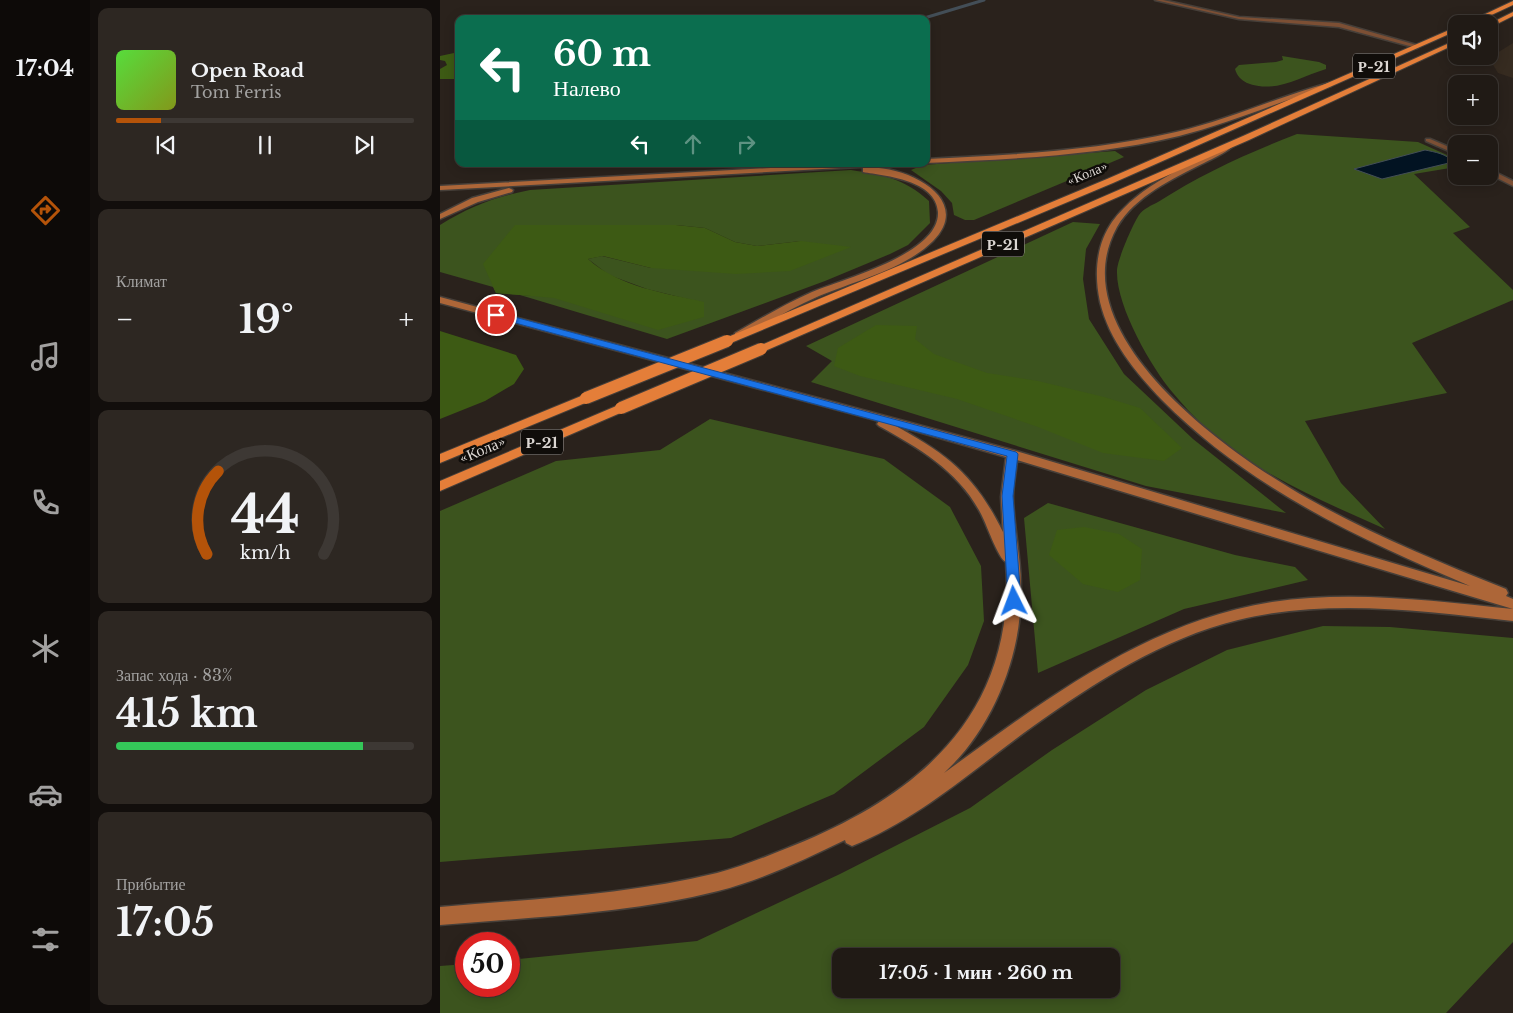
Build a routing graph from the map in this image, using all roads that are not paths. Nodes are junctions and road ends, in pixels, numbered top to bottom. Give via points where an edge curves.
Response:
1 (1157, 0) edge
2 (1513, 3) edge
3 (1513, 14) edge
4 (1487, 15) edge
5 (1498, 22) edge
6 (1448, 32) edge
7 (1417, 46) junction
8 (1448, 46) edge
9 (1332, 85) junction
10 (1246, 138) junction
11 (1428, 140) dead end
12 (1448, 149) edge
13 (930, 161) edge
14 (832, 167) edge
15 (816, 168) junction
16 (1498, 175) edge
17 (558, 182) junction
18 (1513, 184) edge
19 (440, 188) edge
20 (440, 217) edge
21 (440, 300) edge
22 (727, 341) junction
23 (868, 415) junction
24 (1012, 454) junction
25 (440, 459) edge
26 (440, 487) edge
27 (1012, 566) junction
28 (1513, 598) edge
29 (1513, 604) edge
30 (1513, 615) edge
31 (757, 868) junction
32 (440, 916) edge

1 - 7 street via 1240,18 1339,25
2 - 4 highway
3 - 5 highway
6 - 7 highway, «Кола» / Р-21
7 - 9 highway, «Кола» / Р-21
8 - 10 highway, «Кола» / Р-21
9 - 13 main road via 1295,94 1211,125 1148,140 1057,153
9 - 22 highway, «Кола» / Р-21
10 - 26 highway, «Кола» / Р-21, bridge
10 - 28 main road via 1148,193 1112,228 1104,252 1101,283 1108,316 1121,341 1151,383 1170,403 1210,439 1268,481 1382,543
11 - 12 street
14 - 15 main road
15 - 17 main road
15 - 22 main road via 872,170 927,188 937,198 943,212 938,230 927,243 906,256 802,300
16 - 18 street
17 - 19 main road
17 - 20 main road via 486,196
21 - 23 main road
22 - 25 highway, «Кола» / Р-21, bridge
23 - 24 main road
23 - 27 main road via 926,447 958,472 986,508
24 - 27 main road via 1007,496
24 - 29 main road
27 - 31 main road via 1012,620 1002,667 982,711 960,744 927,780 875,816 820,844
30 - 31 main road via 1369,602 1326,603 1238,614 1202,626 1146,650 1085,682 869,830 813,854
31 - 32 main road via 709,884 597,902

